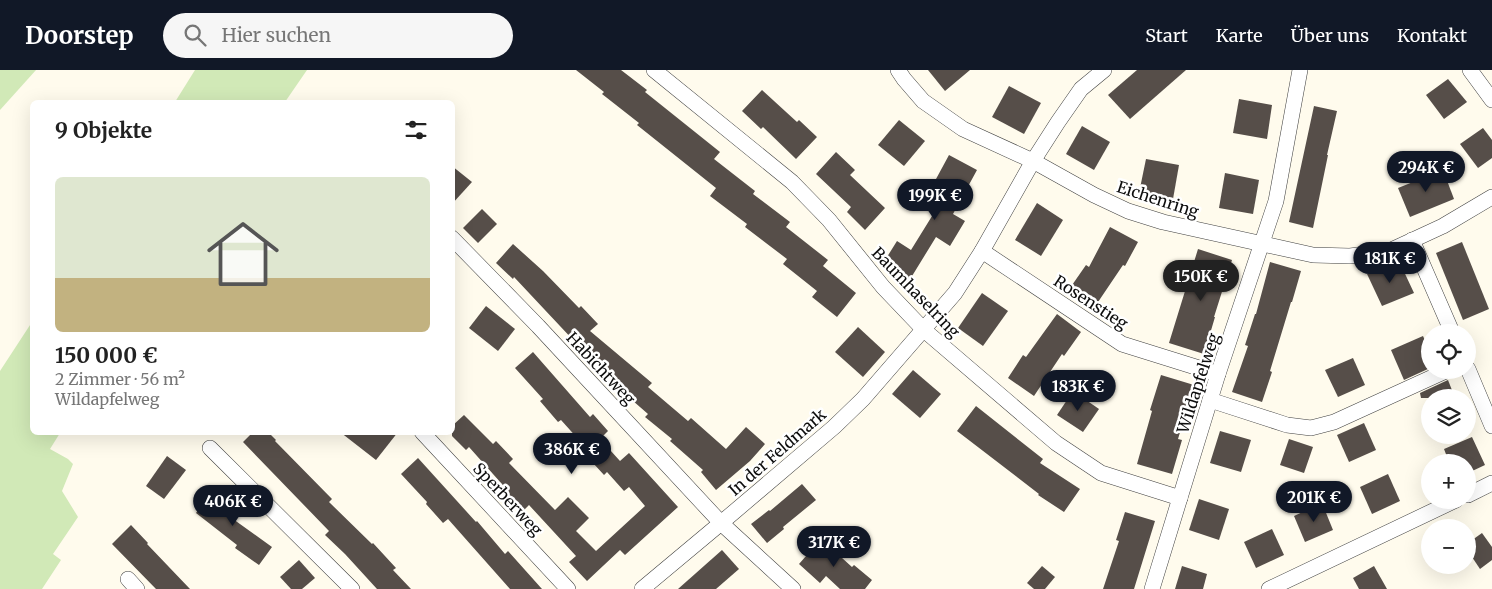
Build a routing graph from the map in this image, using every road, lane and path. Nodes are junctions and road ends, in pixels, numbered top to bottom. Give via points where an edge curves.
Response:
1 (654, 70) edge
2 (898, 70) edge
3 (1104, 70) edge
4 (1300, 70) edge
5 (1470, 70) edge
6 (1492, 100) edge
7 (1033, 161) junction
8 (1492, 197) edge
9 (1412, 240) junction
10 (455, 241) edge
11 (1261, 244) junction
12 (982, 251) junction
13 (1449, 324) edge
14 (924, 330) junction
15 (1218, 374) junction
16 (1428, 379) edge
17 (1472, 379) edge
18 (1210, 400) junction
19 (1492, 426) edge
20 (425, 435) edge
21 (210, 448) dead end
22 (1492, 483) edge
23 (1476, 490) edge
24 (1180, 498) junction
25 (1437, 509) edge
26 (721, 524) junction
27 (352, 589) edge
28 (568, 589) edge
29 (642, 589) edge
30 (793, 589) edge
31 (1152, 589) edge
32 (1269, 589) edge

1 - 14 street, Baumhaselring via 792,182
2 - 7 street, Eichenring via 923,101 963,129
3 - 7 street, In der Feldmark via 1081,90
4 - 11 street, Wildapfelweg via 1276,201
5 - 6 street
7 - 11 street, Eichenring via 1128,211
7 - 12 street, In der Feldmark
8 - 9 street, Eichenring
9 - 11 street, Eichenring via 1389,251 1350,256 1312,255
9 - 13 street
10 - 26 street, Habichtweg
11 - 15 street, Wildapfelweg
12 - 14 street, In der Feldmark via 955,293
12 - 15 street, Rosenstieg via 1122,344
14 - 24 street, Baumhaselring via 1056,444 1100,473
14 - 26 street, In der Feldmark via 850,413
15 - 18 street, Wildapfelweg
16 - 18 street via 1334,422 1311,428 1288,425
17 - 19 street
18 - 24 street, Wildapfelweg
20 - 28 street, Sperberweg
21 - 27 street
22 - 23 street
24 - 31 street, Wildapfelweg
25 - 32 street
26 - 29 street, In der Feldmark
26 - 30 street, Habichtweg

